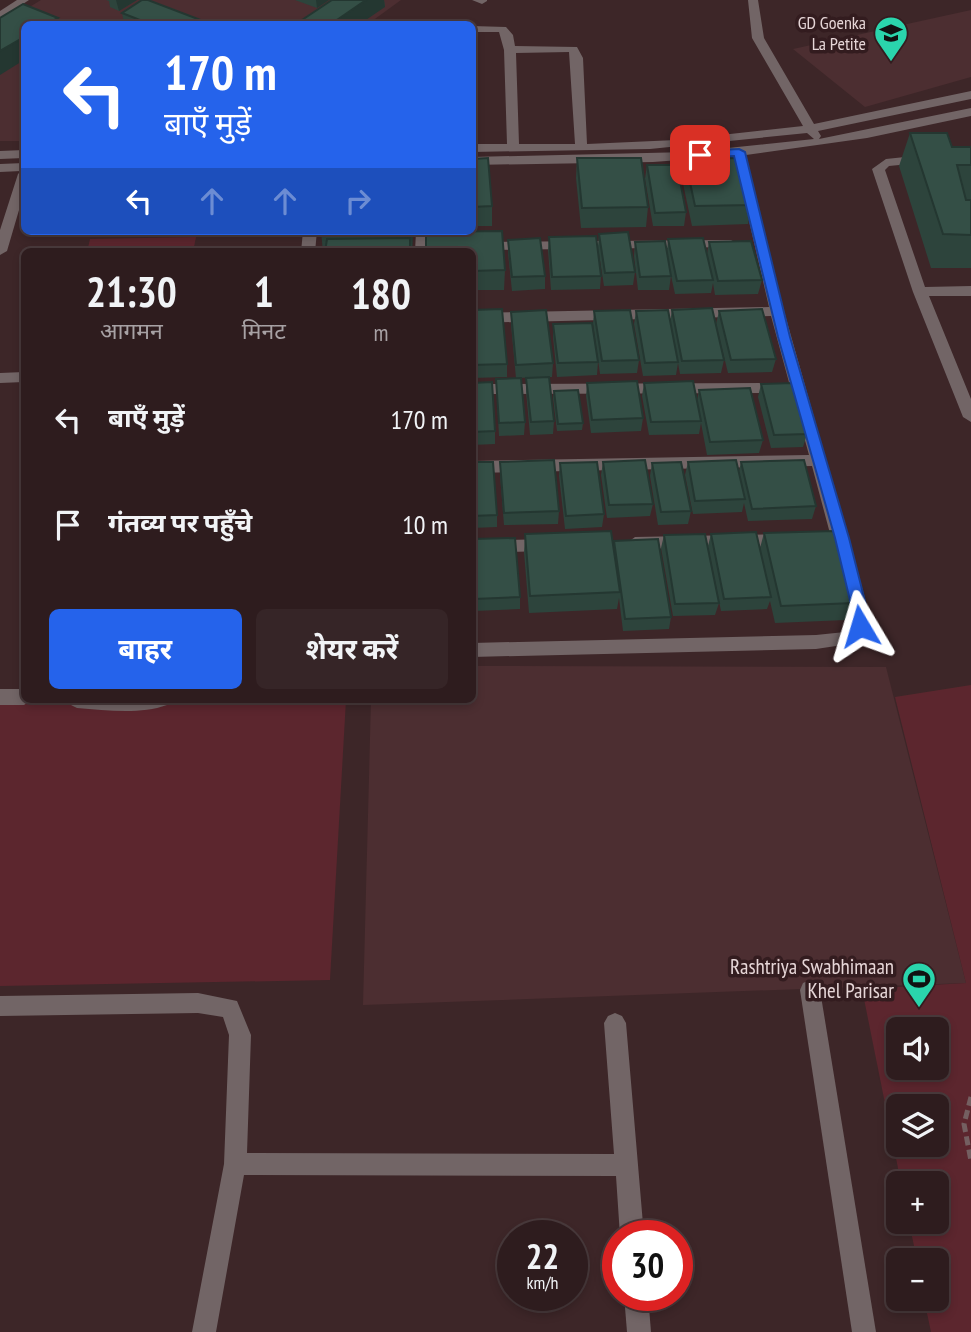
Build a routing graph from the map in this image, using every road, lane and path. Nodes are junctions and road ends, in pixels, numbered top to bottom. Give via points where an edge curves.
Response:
1 (24, 0) edge
2 (753, 0) edge
3 (3, 11) edge
4 (476, 29) edge
5 (510, 50) junction
6 (971, 95) edge
7 (933, 104) junction
8 (971, 112) edge
9 (947, 118) junction
10 (811, 129) junction
11 (818, 142) junction
12 (581, 146) junction
13 (513, 147) junction
14 (476, 148) edge
15 (739, 152) junction
16 (21, 154) edge
17 (971, 154) edge
18 (0, 155) edge
19 (476, 160) edge
20 (21, 167) edge
21 (0, 168) edge
22 (21, 184) edge
23 (761, 244) junction
24 (463, 246) edge
25 (0, 251) edge
26 (971, 291) edge
27 (919, 292) junction
28 (777, 311) junction
29 (476, 317) edge
30 (21, 377) edge
31 (0, 378) edge
32 (798, 388) junction
33 (476, 389) edge
34 (971, 417) edge
35 (819, 460) junction
36 (476, 467) edge
37 (801, 539) edge
38 (623, 543) edge
39 (568, 545) edge
40 (476, 547) edge
41 (476, 650) edge
42 (0, 697) edge
43 (21, 697) edge
44 (114, 703) edge
45 (135, 703) edge
46 (810, 990) dead end
47 (0, 1006) edge
48 (615, 1023) dead end
49 (971, 1097) edge
50 (971, 1161) edge
51 (235, 1164) junction
52 (626, 1165) junction
53 (631, 1220) edge
54 (637, 1311) edge
55 (204, 1332) edge
56 (639, 1332) edge
57 (864, 1332) edge

1 - 3 street
2 - 10 street via 758,38
4 - 5 street via 502,29
5 - 12 street via 573,49
5 - 13 street
6 - 7 street
7 - 9 street
7 - 10 street
8 - 9 street
9 - 11 street
10 - 11 street
10 - 12 street via 674,144
11 - 15 street
12 - 13 street
13 - 14 street
15 - 19 street
15 - 23 street
16 - 18 street
17 - 27 street via 886,163 878,169
20 - 21 street
22 - 25 street
23 - 24 street
23 - 28 street
26 - 27 street
27 - 34 street
28 - 29 street
28 - 32 street
30 - 31 street
32 - 33 street
32 - 35 street
35 - 36 street
35 - 41 street via 835,538 861,617 850,638
37 - 38 street
39 - 40 street
42 - 43 street
44 - 45 street
46 - 57 street
47 - 51 street via 198,1003 230,1008 240,1035
48 - 52 street
49 - 50 path via 964,1124
51 - 52 street
51 - 55 street
52 - 53 street
54 - 56 street

